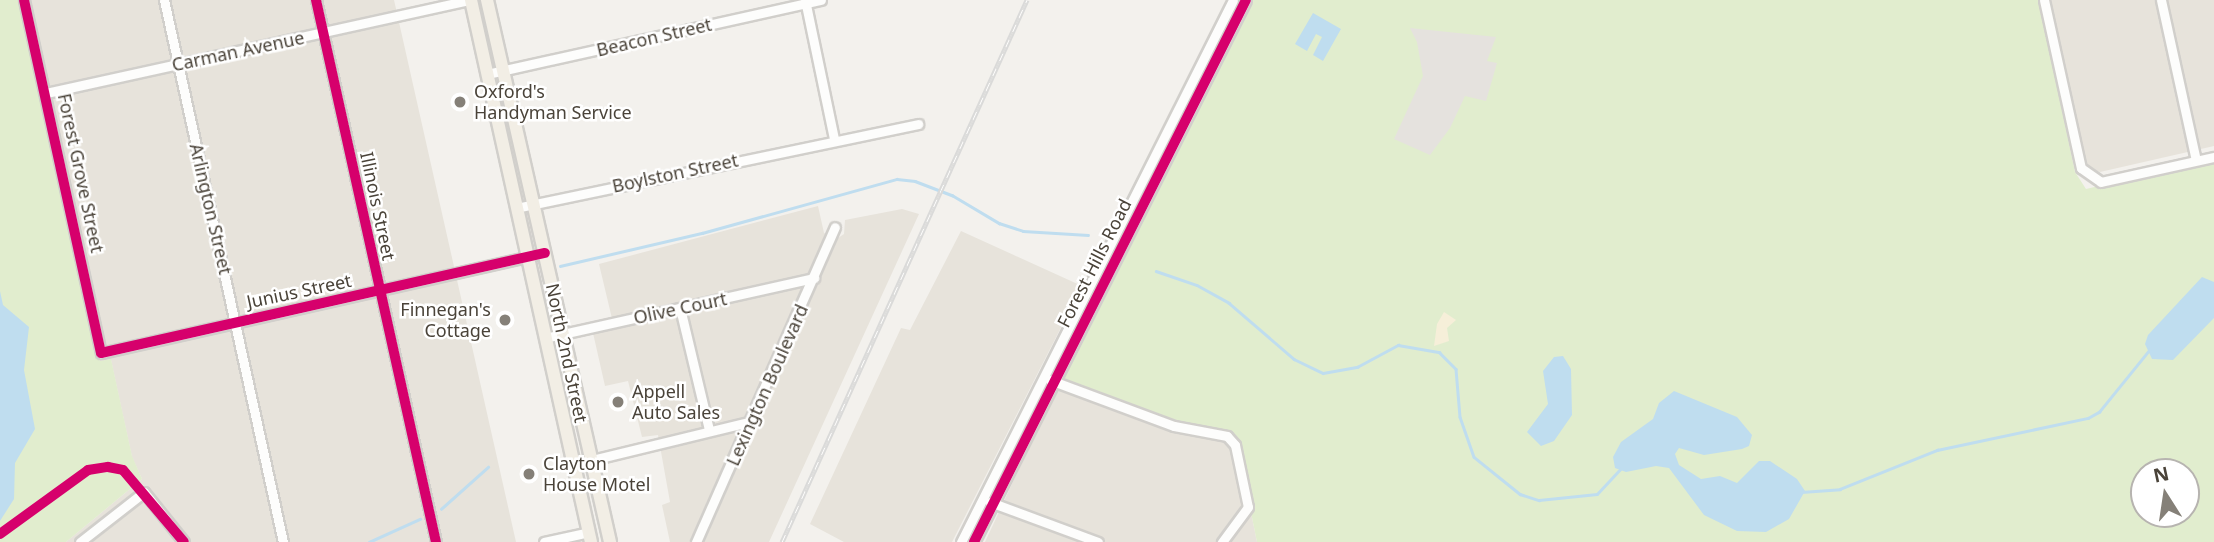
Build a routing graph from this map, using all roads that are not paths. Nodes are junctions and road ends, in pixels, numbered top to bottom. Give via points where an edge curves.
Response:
1 (24, 0) edge
2 (164, 0) edge
3 (316, 0) edge
4 (470, 0) edge
5 (487, 0) edge
6 (821, 0) edge
7 (1233, 0) edge
8 (1246, 0) edge
9 (2044, 0) edge
10 (2161, 0) edge
11 (805, 2) edge
12 (1226, 13) junction
13 (1237, 19) junction
14 (324, 33) junction
15 (178, 64) junction
16 (504, 71) junction
17 (487, 74) junction
18 (46, 93) junction
19 (918, 124) dead end
20 (834, 139) junction
21 (2214, 157) edge
22 (2196, 160) junction
23 (534, 203) junction
24 (516, 208) junction
25 (835, 227) dead end
26 (545, 253) junction
27 (527, 257) junction
28 (814, 278) junction
29 (378, 291) junction
30 (680, 308) junction
31 (237, 322) junction
32 (563, 334) junction
33 (545, 338) junction
34 (101, 353) joint
35 (1042, 378) junction
36 (1055, 381) junction
37 (753, 421) junction
38 (709, 430) junction
39 (590, 458) junction
40 (575, 464) junction
41 (982, 499) junction
42 (993, 503) junction
43 (590, 537) edge
44 (80, 542) edge
45 (184, 542) edge
46 (283, 542) edge
47 (436, 542) edge
48 (544, 542) edge
49 (610, 542) edge
50 (696, 542) edge
51 (961, 542) edge
52 (974, 542) edge
53 (1098, 542) edge
54 (1222, 542) edge

1 - 18 street, Forest Grove Street
2 - 15 street, Arlington Street
3 - 14 street, Illinois Street
4 - 14 street, Carman Avenue
4 - 17 main road, North 2nd Street
5 - 16 main road, North 2nd Street
6 - 11 street, Beacon Street
7 - 12 street, Forest Hills Road
8 - 13 street, Forest Hills Road
9 - 22 street via 2081,168 2101,182
10 - 22 street
11 - 16 street, Beacon Street
11 - 20 street
12 - 13 street
12 - 35 street, Forest Hills Road
13 - 36 street, Forest Hills Road
14 - 15 street, Carman Avenue
14 - 29 street, Illinois Street
15 - 18 street, Carman Avenue
15 - 31 street, Arlington Street
16 - 17 street, Beacon Street
16 - 23 main road, North 2nd Street
17 - 24 main road, North 2nd Street
18 - 34 street, Forest Grove Street
19 - 20 street, Boylston Street
20 - 23 street, Boylston Street
21 - 22 street
23 - 24 street, Boylston Street
23 - 26 main road, North 2nd Street
24 - 27 main road, North 2nd Street
25 - 28 street, Lexington Boulevard
26 - 27 street, Junius Street
26 - 32 main road, North 2nd Street
27 - 29 street, Junius Street
27 - 33 main road, North 2nd Street
28 - 30 street, Olive Court
28 - 37 street, Lexington Boulevard
29 - 31 street, Junius Street
29 - 47 street, Illinois Street
30 - 32 street, Olive Court
30 - 38 street
31 - 34 street, Junius Street
31 - 46 street, Arlington Street
32 - 33 street, Olive Court
32 - 39 main road, North 2nd Street
33 - 40 main road, North 2nd Street
35 - 36 street
35 - 41 street, Forest Hills Road
36 - 42 street, Forest Hills Road
36 - 54 street via 1174,426 1227,436 1235,445 1248,507
37 - 38 street
37 - 50 street, Lexington Boulevard
38 - 39 street
39 - 40 street
39 - 49 main road, North 2nd Street
40 - 43 main road, North 2nd Street
41 - 42 street
41 - 51 street, Forest Hills Road
42 - 52 street, Forest Hills Road
42 - 53 street
43 - 48 street
44 - 45 street via 144,492

